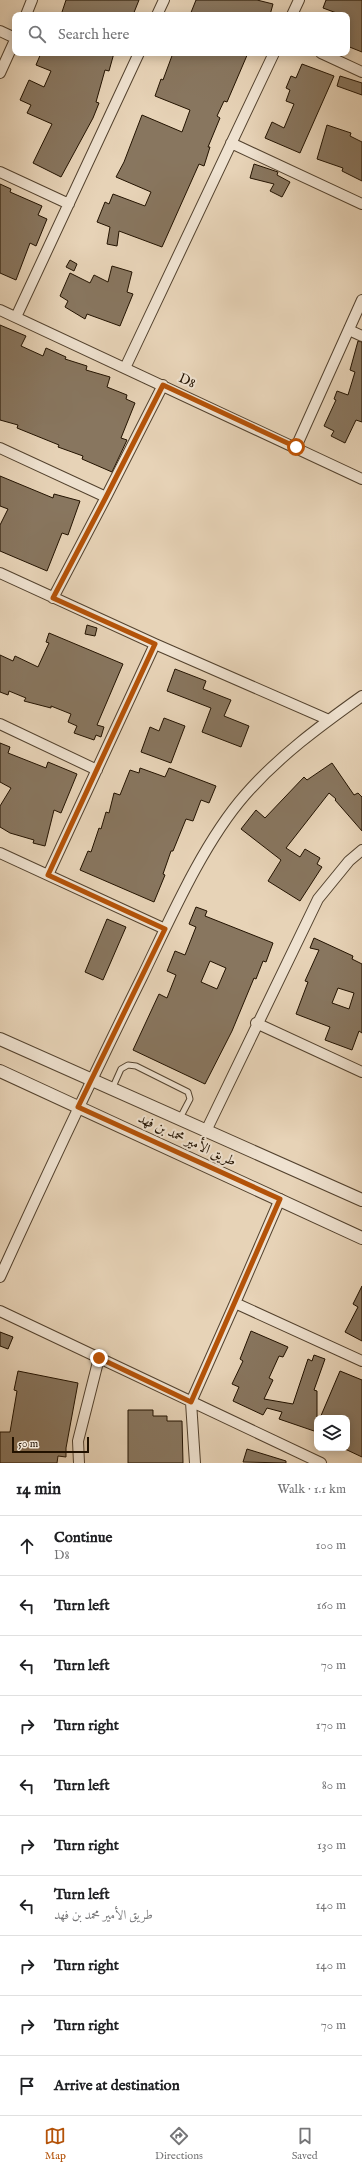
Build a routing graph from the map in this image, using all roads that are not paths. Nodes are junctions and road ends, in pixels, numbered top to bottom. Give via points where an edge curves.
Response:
1 (32, 0) edge
2 (164, 0) edge
3 (299, 0) edge
4 (27, 12) edge
5 (158, 12) edge
6 (293, 12) edge
7 (0, 31) edge
8 (12, 37) edge
9 (12, 46) edge
10 (138, 56) edge
11 (273, 56) edge
12 (327, 56) edge
13 (362, 72) edge
14 (0, 73) edge
15 (231, 143) junction
16 (0, 172) edge
17 (69, 204) junction
18 (362, 204) edge
19 (362, 300) edge
20 (0, 310) edge
21 (16, 317) junction
22 (349, 330) junction
23 (362, 336) edge
24 (125, 368) junction
25 (163, 385) junction
26 (296, 447) junction
27 (0, 448) edge
28 (362, 479) edge
29 (106, 497) junction
30 (0, 573) edge
31 (53, 598) junction
32 (155, 644) junction
33 (362, 696) edge
34 (329, 720) junction
35 (0, 724) edge
36 (97, 770) junction
37 (362, 850) edge
38 (1, 855) edge
39 (48, 875) junction
40 (165, 929) junction
41 (256, 1023) junction
42 (0, 1039) edge
43 (0, 1071) edge
44 (362, 1072) edge
45 (91, 1081) junction
46 (111, 1090) junction
47 (78, 1107) junction
48 (179, 1120) junction
49 (206, 1131) junction
50 (280, 1199) junction
51 (362, 1200) edge
52 (362, 1238) edge
53 (3, 1260) edge
54 (0, 1277) edge
55 (235, 1303) junction
56 (0, 1311) edge
57 (99, 1358) junction
58 (362, 1361) edge
59 (191, 1402) junction
60 (79, 1463) edge
61 (195, 1463) edge
62 (320, 1463) edge

1 - 4 street
2 - 5 street
3 - 6 street
7 - 8 street
9 - 14 street
10 - 17 street
11 - 15 street
12 - 13 street
15 - 18 street
15 - 24 street
16 - 17 street
17 - 21 street
19 - 22 street
20 - 21 street, D8
21 - 24 street, D8
22 - 23 street
22 - 26 street
24 - 25 street, D8
25 - 26 street, D8
25 - 29 street
26 - 28 street, D8
27 - 29 street
29 - 31 street
30 - 31 street
31 - 32 street
32 - 34 street
32 - 36 street
33 - 34 street
34 - 40 street via 293,748 245,796 203,858
35 - 36 street
36 - 39 street
37 - 41 street via 349,860 318,899
38 - 39 street
39 - 40 street
40 - 45 street
41 - 44 street
41 - 49 street
42 - 45 street, طريق الأمير محمد بن فهد
43 - 47 street, طريق الأمير محمد بن فهد
45 - 46 street, طريق الأمير محمد بن فهد
45 - 47 street
46 - 48 street, طريق الأمير محمد بن فهد
46 - 48 lane via 121,1069 128,1064 142,1069 188,1092 190,1099
47 - 50 street, طريق الأمير محمد بن فهد
47 - 53 street
48 - 49 street, طريق الأمير محمد بن فهد
49 - 51 street, طريق الأمير محمد بن فهد
50 - 52 street, طريق الأمير محمد بن فهد
50 - 55 street
53 - 54 street
55 - 58 street
55 - 59 street
56 - 57 street
57 - 59 street
57 - 60 street via 78,1441
59 - 61 street
59 - 62 street

